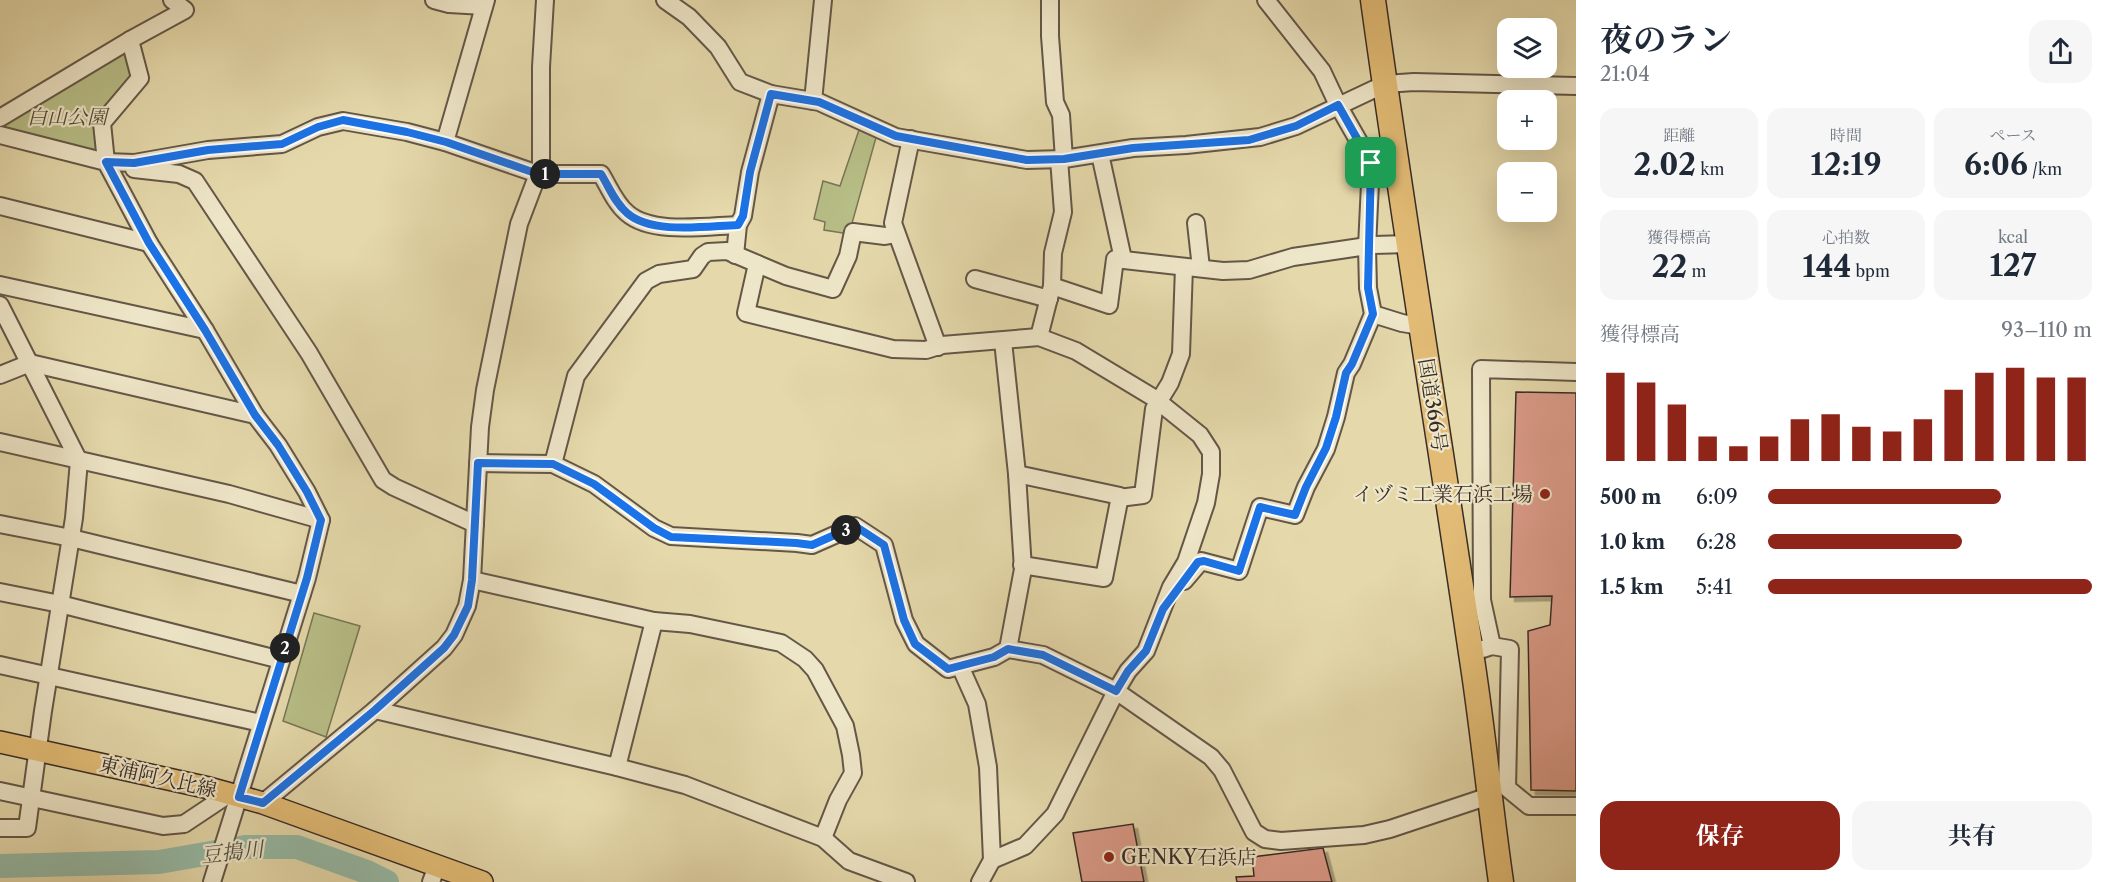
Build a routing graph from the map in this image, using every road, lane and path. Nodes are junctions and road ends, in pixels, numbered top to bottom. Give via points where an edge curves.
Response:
1 (172, 0) edge
2 (434, 0) edge
3 (545, 0) edge
4 (666, 0) edge
5 (823, 0) edge
6 (1050, 0) edge
7 (1266, 0) edge
8 (1373, 0) edge
9 (485, 3) edge
10 (130, 40) junction
11 (1385, 84) junction
12 (1576, 86) edge
13 (771, 94) junction
14 (813, 101) junction
15 (1338, 105) junction
16 (0, 117) edge
17 (0, 135) edge
18 (911, 139) junction
19 (446, 142) junction
20 (1100, 154) junction
21 (1062, 159) junction
22 (106, 162) junction
23 (157, 171) junction
24 (538, 174) junction
25 (115, 179) junction
26 (0, 206) edge
27 (1196, 223) dead end
28 (738, 225) junction
29 (896, 234) junction
30 (149, 243) junction
31 (1408, 244) junction
32 (1367, 247) junction
33 (735, 255) junction
34 (1123, 259) junction
35 (757, 264) junction
36 (1193, 268) junction
37 (975, 279) dead end
38 (0, 285) edge
39 (1051, 292) junction
40 (0, 305) edge
41 (1373, 314) junction
42 (1420, 326) junction
43 (205, 330) junction
44 (1039, 337) junction
45 (1003, 341) junction
46 (938, 346) junction
47 (30, 363) junction
48 (1576, 372) edge
49 (0, 375) edge
50 (1160, 402) junction
51 (255, 415) junction
52 (0, 442) edge
53 (79, 461) junction
54 (478, 463) junction
55 (553, 464) junction
56 (1017, 474) junction
57 (1119, 498) junction
58 (321, 520) junction
59 (0, 524) edge
60 (475, 524) junction
61 (71, 538) junction
62 (1022, 565) junction
63 (472, 580) junction
64 (0, 592) edge
65 (302, 594) junction
66 (60, 604) junction
67 (1163, 609) junction
68 (654, 621) junction
69 (1008, 649) junction
70 (1482, 650) junction
71 (280, 660) junction
72 (0, 665) edge
73 (960, 666) junction
74 (49, 675) junction
75 (1116, 691) junction
76 (375, 710) junction
77 (261, 723) junction
78 (0, 742) edge
79 (39, 750) junction
80 (617, 767) junction
81 (0, 791) edge
82 (1489, 796) junction
83 (32, 797) junction
84 (235, 798) junction
85 (263, 803) junction
86 (1576, 806) edge
87 (0, 828) edge
88 (824, 838) junction
89 (992, 860) junction
90 (434, 875) edge
91 (212, 882) edge
92 (482, 882) edge
93 (906, 882) edge
94 (980, 882) edge
95 (1501, 882) edge

1 - 10 street via 185,10
2 - 9 street via 449,4
3 - 24 street
4 - 13 street via 718,47 740,82
5 - 14 street
6 - 21 street
7 - 15 street via 1322,71
8 - 11 highway, 国道366号
9 - 19 street
10 - 16 street
10 - 22 street via 140,78 102,123
11 - 12 street
11 - 15 street
11 - 31 highway, 国道366号
13 - 14 street
13 - 28 street
14 - 18 street via 878,130
15 - 20 street via 1296,126 1260,137
15 - 32 street via 1371,163
17 - 22 street
18 - 21 street via 1027,160
18 - 29 street via 893,223
19 - 22 street via 343,120 282,144 208,150 134,163
19 - 24 street
20 - 21 street
20 - 34 street
21 - 39 street via 1063,212 1053,253
22 - 23 street
22 - 25 street
23 - 25 street
23 - 60 street via 195,181 309,352 383,480
24 - 28 street via 601,174 628,214 655,225
24 - 54 street via 519,224 499,317 485,390
25 - 30 street
26 - 30 street
27 - 36 street
28 - 33 street
29 - 35 street via 853,232 848,256 833,289
29 - 46 street
30 - 43 street
31 - 32 street
31 - 42 highway, 国道366号
32 - 36 street via 1293,257 1249,270
32 - 41 street
33 - 35 street
33 - 55 street via 727,251 708,252 693,269 659,274 646,281 576,376
34 - 36 street
34 - 39 street via 1115,259 1109,305
35 - 46 street via 746,313 893,350
36 - 50 street via 1181,354
37 - 39 street
38 - 43 street
39 - 44 street
40 - 47 street
41 - 42 street
41 - 67 street via 1346,373 1326,448 1295,515 1260,507 1239,571 1198,562
42 - 70 highway, 国道366号
43 - 51 street
44 - 45 street
44 - 50 street via 1076,351
45 - 46 street
45 - 56 street
47 - 49 street
47 - 51 street
47 - 53 street
48 - 70 street via 1481,369
50 - 57 street via 1154,409 1143,495
50 - 67 street via 1200,435 1211,452 1212,464 1206,503 1186,562
51 - 58 street via 278,445
52 - 53 street
53 - 58 street via 229,494
53 - 61 street
54 - 55 street
54 - 60 street
55 - 73 street via 594,484 671,537 812,545 855,526 884,545 904,620 915,644 948,669
56 - 57 street
56 - 62 street
57 - 62 street via 1104,578
58 - 65 street
59 - 61 street
60 - 63 street
61 - 65 street
61 - 66 street
62 - 69 street
63 - 68 street
63 - 76 street via 468,606 454,635
64 - 66 street
65 - 71 street
66 - 71 street
66 - 74 street
67 - 75 street via 1146,651
68 - 80 street
68 - 88 street via 690,624 781,643 815,670 844,726 853,773
69 - 73 street
69 - 75 street via 1043,655
70 - 82 highway, 国道366号
70 - 86 street via 1510,649 1507,788 1529,806
71 - 77 street
72 - 74 street
73 - 89 street via 977,704 984,742
74 - 77 street
74 - 79 street
75 - 82 street via 1211,756 1254,832 1265,839 1364,835
75 - 89 street via 1055,814 1024,846
76 - 80 street
76 - 85 street
77 - 84 street
78 - 79 main road, 東浦阿久比線
79 - 83 street
79 - 84 main road, 東浦阿久比線
80 - 88 street via 685,785
81 - 83 street
82 - 95 highway, 国道366号
83 - 84 street via 163,826 184,824
83 - 87 street via 27,828
84 - 85 main road, 東浦阿久比線
84 - 91 street
85 - 90 main road, 東浦阿久比線 via 316,820
88 - 93 street via 849,861
89 - 94 street
90 - 92 main road, 東浦阿久比線

